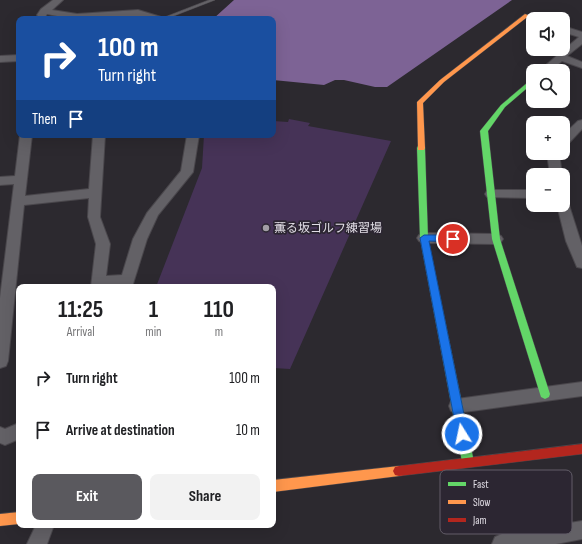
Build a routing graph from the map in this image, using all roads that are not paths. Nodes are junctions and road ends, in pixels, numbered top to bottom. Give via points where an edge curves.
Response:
1 (59, 0) edge
2 (213, 0) edge
3 (42, 15) edge
4 (59, 16) edge
5 (92, 16) edge
6 (148, 16) edge
7 (170, 16) edge
8 (526, 16) edge
9 (570, 31) edge
10 (582, 35) edge
11 (582, 39) edge
12 (560, 57) junction
13 (16, 58) edge
14 (0, 59) edge
15 (552, 64) edge
16 (582, 65) edge
17 (526, 86) edge
18 (582, 123) edge
19 (570, 135) edge
20 (26, 138) edge
21 (99, 138) edge
22 (193, 138) edge
23 (22, 178) junction
24 (0, 181) edge
25 (94, 193) junction
26 (491, 194) junction
27 (526, 194) edge
28 (19, 201) junction
29 (566, 212) edge
30 (424, 238) junction
31 (496, 240) junction
32 (578, 240) edge
33 (7, 258) edge
34 (582, 263) edge
35 (126, 283) edge
36 (99, 284) edge
37 (0, 362) edge
38 (582, 389) edge
39 (545, 394) junction
40 (458, 406) junction
41 (16, 432) edge
42 (0, 435) edge
43 (582, 449) edge
44 (468, 462) junction
45 (276, 486) edge
46 (16, 518) edge
47 (0, 520) edge
48 (44, 528) edge
49 (582, 530) edge
50 (572, 532) edge
51 (559, 534) edge
52 (37, 544) edge
53 (502, 544) edge

1 - 3 street
2 - 7 lane
3 - 4 street
5 - 6 street via 138,13
8 - 30 street via 442,81 419,102
9 - 10 street
11 - 12 street
12 - 15 street
12 - 16 street
13 - 14 street
17 - 26 street via 503,106 484,131
18 - 19 street
20 - 23 street
21 - 25 street
22 - 35 street via 187,172 153,213 140,239
23 - 24 street
23 - 28 street
25 - 28 street
25 - 36 street via 94,217 103,244
26 - 27 street
26 - 31 street
28 - 33 street
29 - 32 street
30 - 31 street
30 - 40 street
31 - 39 street
32 - 34 street
33 - 37 street
35 - 36 street
38 - 39 street
39 - 40 street
40 - 44 street
41 - 42 street
43 - 44 street
44 - 45 street
46 - 47 street
48 - 52 street
49 - 50 street
51 - 53 street

